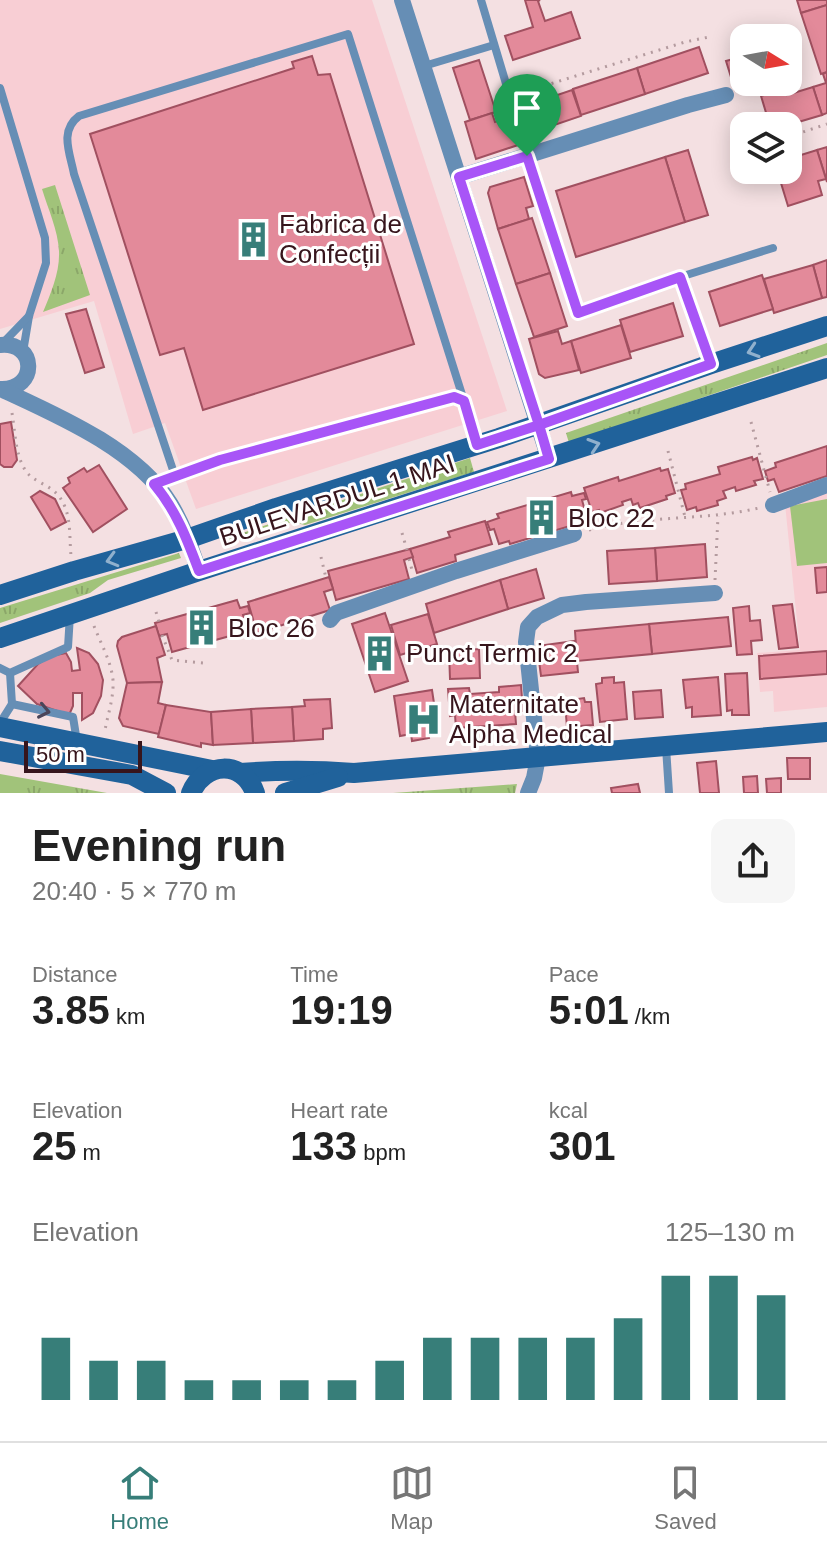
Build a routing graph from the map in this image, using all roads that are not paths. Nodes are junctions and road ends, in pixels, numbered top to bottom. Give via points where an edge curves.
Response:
1 (402, 0) edge
2 (481, 0) edge
3 (494, 45) junction
4 (424, 66) junction
5 (0, 88) edge
6 (726, 95) dead end
7 (510, 97) road end
8 (527, 156) junction
9 (459, 177) junction
10 (773, 248) dead end
11 (680, 277) junction
12 (29, 316) junction
13 (827, 326) edge
14 (1, 344) edge
15 (23, 352) junction
16 (711, 364) junction
17 (827, 368) edge
18 (23, 382) junction
19 (2, 389) edge
20 (464, 401) junction
21 (43, 408) junction
22 (539, 425) junction
23 (477, 445) junction
24 (549, 459) junction
25 (175, 476) junction
26 (487, 479) junction
27 (154, 484) junction
28 (827, 485) edge
29 (773, 505) road end
30 (574, 534) road end
31 (187, 539) junction
32 (199, 571) junction
33 (715, 593) road end
34 (0, 595) edge
35 (78, 611) junction
36 (330, 620) dead end
37 (0, 638) edge
38 (0, 668) edge
39 (10, 673) junction
40 (12, 704) junction
41 (0, 725) edge
42 (827, 732) edge
43 (77, 742) junction
44 (666, 746) junction
45 (0, 751) edge
46 (538, 757) junction
47 (212, 770) junction
48 (240, 773) junction
49 (354, 773) junction
50 (166, 793) edge
51 (191, 793) edge
52 (255, 793) edge
53 (285, 793) edge
54 (528, 793) edge
55 (669, 793) edge

1 - 4 street
2 - 3 lane
3 - 4 lane
3 - 7 lane
4 - 9 street
5 - 12 lane via 45,238 46,263
6 - 8 street
8 - 9 street
8 - 11 lane via 578,313
9 - 22 street
10 - 11 lane
11 - 16 lane
12 - 14 lane
12 - 15 lane
13 -> 16 main road, BULEVARDUL 1 MAI
14 - 15 street
15 - 18 street via 29,367
16 - 22 main road, BULEVARDUL 1 MAI
24 -> 17 main road, BULEVARDUL 1 MAI
18 - 19 street
18 - 21 street
19 - 21 street
20 - 23 lane
20 - 25 lane via 454,397
20 - 25 lane via 348,34 70,123 66,135 74,174
21 - 27 street via 122,453
22 - 23 main road, BULEVARDUL 1 MAI
22 - 24 street
23 - 26 main road
23 - 31 main road, BULEVARDUL 1 MAI
24 - 26 main road, BULEVARDUL 1 MAI
25 - 27 lane
26 - 32 main road, BULEVARDUL 1 MAI
27 - 31 street
28 - 29 street
30 - 36 street via 349,608
31 - 32 street
31 -> 34 main road, BULEVARDUL 1 MAI
32 - 35 main road, BULEVARDUL 1 MAI
33 - 46 street via 574,603 537,617 528,627 526,642
35 - 37 main road, BULEVARDUL 1 MAI
35 - 39 lane via 68,647
38 - 39 lane
39 - 40 lane
40 - 41 lane
40 -> 43 lane via 73,717
41 - 43 main road
42 - 44 main road
43 - 47 main road
44 - 46 main road
44 - 55 lane
45 - 50 main road via 132,775
46 - 49 main road
46 - 54 street
47 - 48 main road
47 - 51 main road
48 - 49 main road
48 - 52 main road
49 - 53 main road

